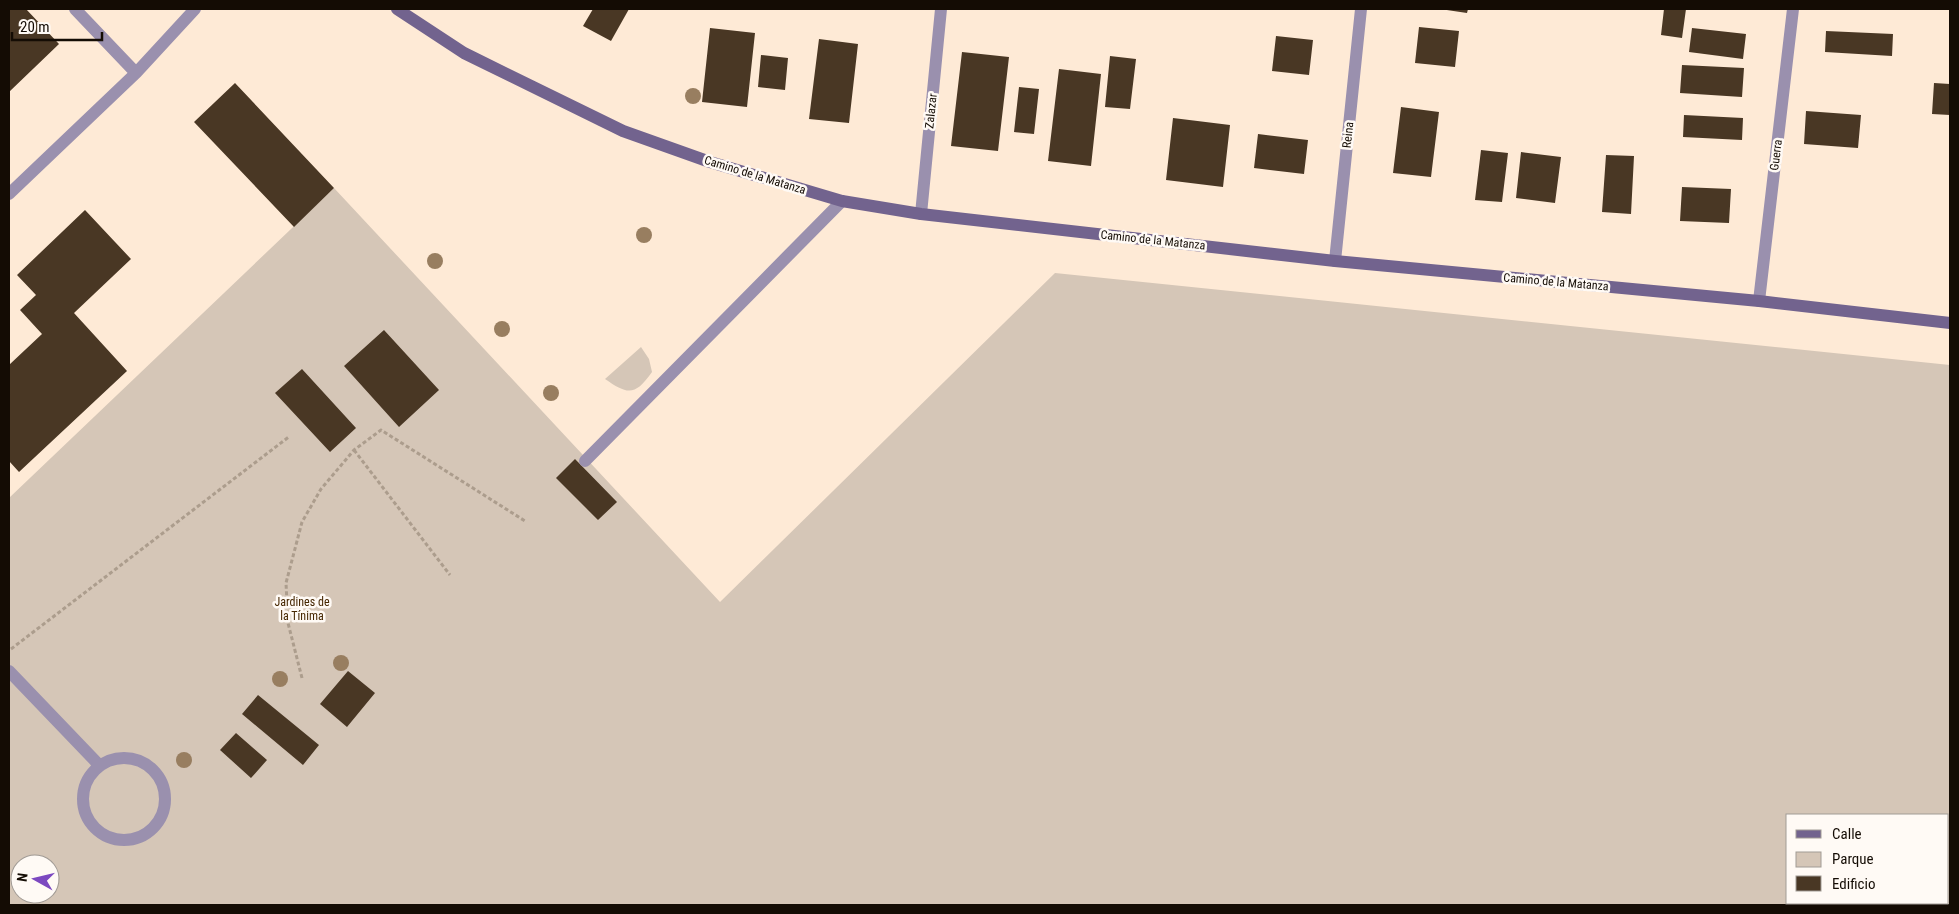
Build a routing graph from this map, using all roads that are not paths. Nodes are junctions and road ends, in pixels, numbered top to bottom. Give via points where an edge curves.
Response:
1 (76, 9) edge
2 (195, 9) edge
3 (397, 9) edge
4 (941, 9) edge
5 (1361, 9) edge
6 (1793, 9) edge
7 (136, 73) junction
8 (9, 194) edge
9 (842, 201) junction
10 (921, 214) junction
11 (1335, 261) junction
12 (1759, 301) junction
13 (1950, 323) edge
14 (585, 461) dead end
15 (9, 671) edge
16 (100, 766) junction

1 - 7 street
2 - 7 street
3 - 9 street, Camino de la Matanza via 464,53 623,131 710,162
4 - 10 street, Zalazar
5 - 11 street, Reina
6 - 12 street, Guerra
7 - 8 street
9 - 10 street, Camino de la Matanza
9 - 14 street
10 - 11 street, Camino de la Matanza
11 - 12 street, Camino de la Matanza
12 - 13 street, Camino de la Matanza
15 - 16 street
16 - 16 street via 127,758 140,761 161,781 165,794 164,808 149,832 125,841 100,833 92,824 83,800 90,776

